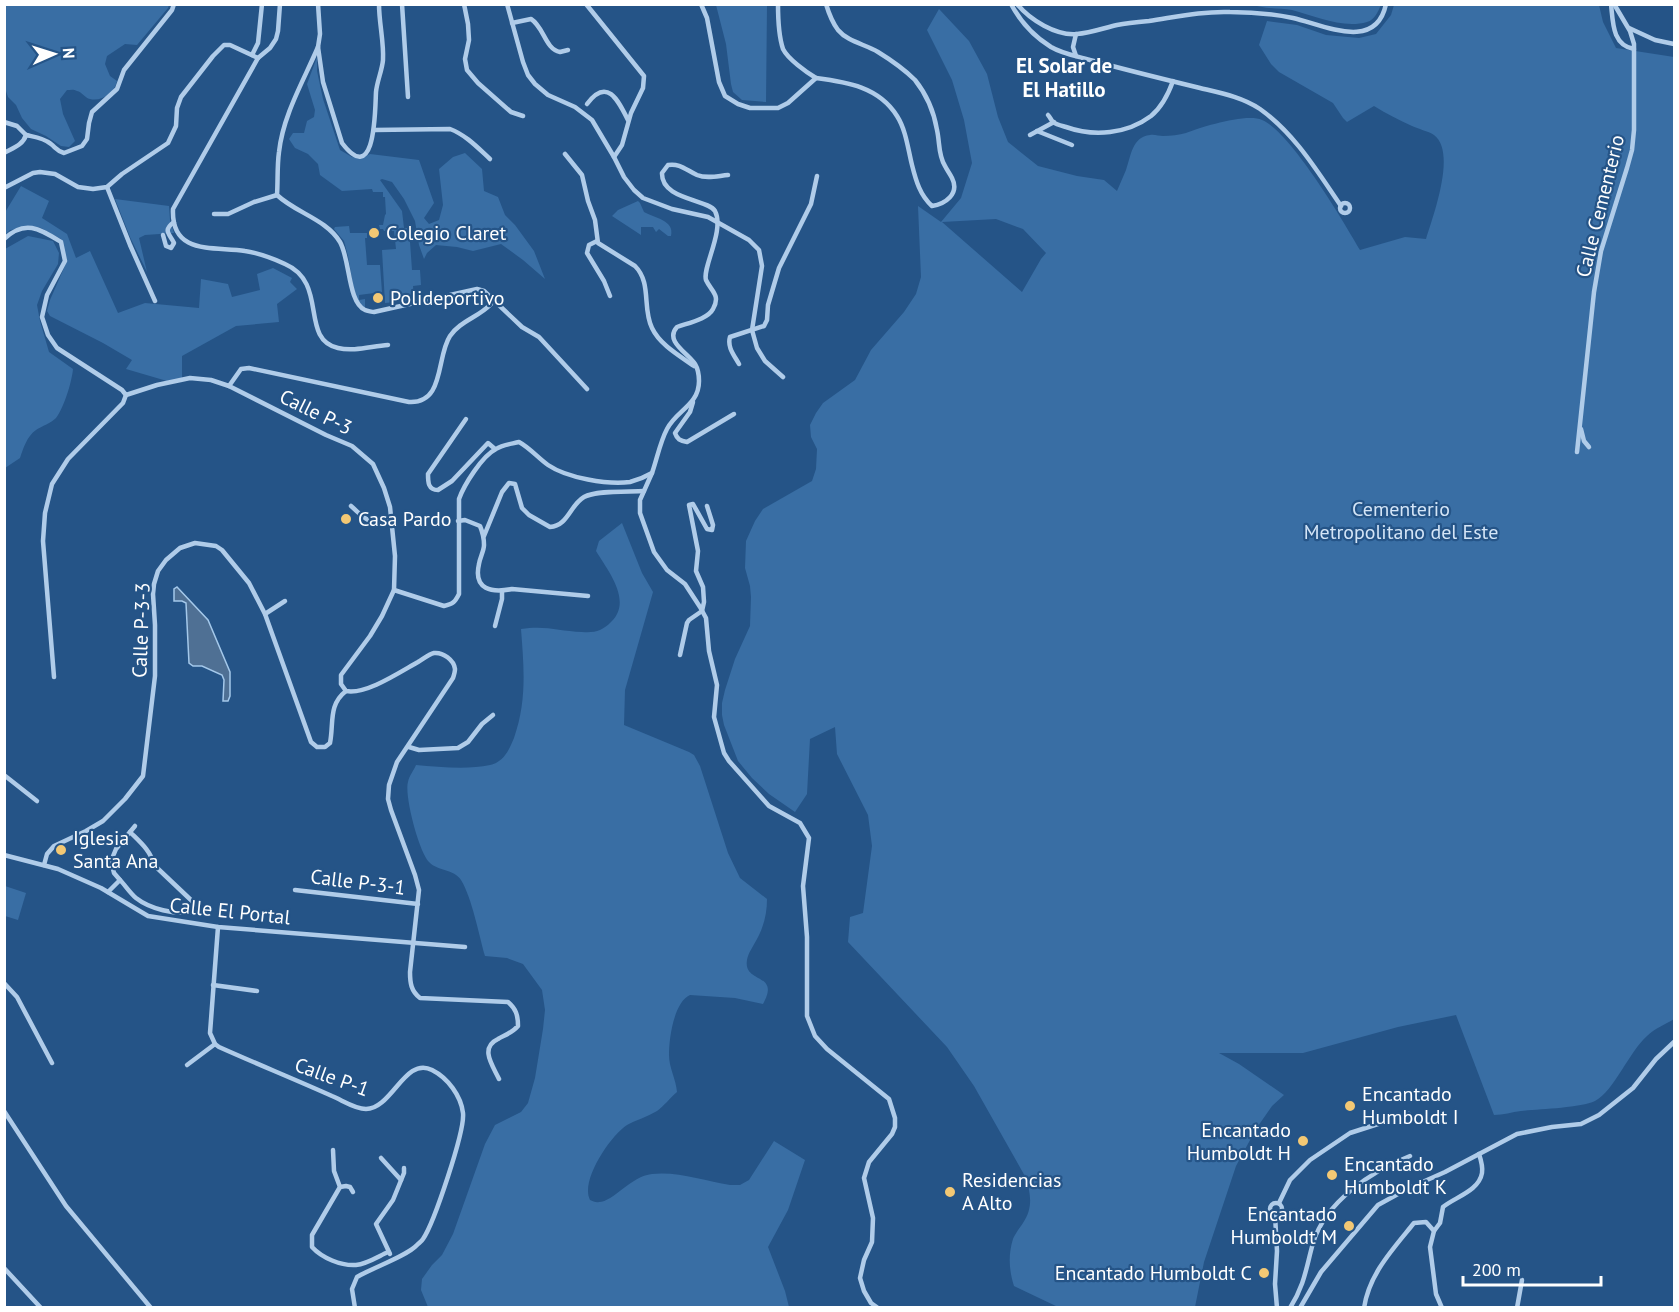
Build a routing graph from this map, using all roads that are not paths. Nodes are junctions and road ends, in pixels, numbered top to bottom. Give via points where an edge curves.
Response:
1 (174, 4) edge
2 (262, 4) edge
3 (280, 4) edge
4 (318, 4) edge
5 (379, 4) edge
6 (402, 4) edge
7 (464, 4) edge
8 (507, 4) edge
9 (586, 4) edge
10 (701, 4) edge
11 (778, 4) edge
12 (826, 4) edge
13 (1011, 4) edge
14 (1017, 4) edge
15 (1386, 4) edge
16 (1612, 4) edge
17 (512, 23) junction
18 (1629, 29) junction
19 (1077, 34) junction
20 (1617, 37) junction
21 (1674, 44) edge
22 (318, 47) junction
23 (1634, 49) junction
24 (568, 50) dead end
25 (252, 55) junction
26 (1076, 56) junction
27 (258, 58) junction
28 (816, 78) junction
29 (1173, 81) junction
30 (408, 97) dead end
31 (587, 104) dead end
32 (1048, 115) dead end
33 (523, 116) dead end
34 (628, 120) junction
35 (4, 122) edge
36 (1054, 122) junction
37 (374, 130) junction
38 (1037, 131) junction
39 (26, 135) junction
40 (1030, 135) dead end
41 (1072, 145) dead end
42 (4, 153) edge
43 (565, 154) dead end
44 (614, 157) junction
45 (490, 159) dead end
46 (728, 175) dead end
47 (817, 177) dead end
48 (107, 187) junction
49 (4, 188) edge
50 (277, 195) junction
51 (1341, 206) dead end
52 (214, 214) dead end
53 (174, 222) junction
54 (717, 223) junction
55 (162, 235) dead end
56 (4, 239) edge
57 (597, 241) junction
58 (609, 296) dead end
59 (490, 297) junction
60 (155, 301) dead end
61 (752, 330) junction
62 (388, 345) dead end
63 (739, 364) dead end
64 (698, 369) junction
65 (783, 377) dead end
66 (229, 386) junction
67 (587, 389) dead end
68 (126, 395) junction
69 (693, 402) junction
70 (734, 414) dead end
71 (466, 419) dead end
72 (1580, 424) junction
73 (1589, 447) dead end
74 (495, 449) junction
75 (1577, 452) dead end
76 (652, 473) junction
77 (644, 491) junction
78 (351, 506) dead end
79 (707, 506) dead end
80 (391, 520) junction
81 (458, 520) junction
82 (484, 536) junction
83 (394, 591) junction
84 (502, 591) junction
85 (588, 596) dead end
86 (285, 601) dead end
87 (702, 611) junction
88 (265, 614) junction
89 (495, 626) dead end
90 (680, 655) dead end
91 (54, 677) dead end
92 (346, 691) junction
93 (493, 715) dead end
94 (409, 747) junction
95 (4, 775) edge
96 (37, 801) dead end
97 (135, 826) dead end
98 (130, 832) junction
99 (4, 855) edge
100 (44, 865) junction
101 (120, 880) junction
102 (295, 890) dead end
103 (108, 892) junction
104 (418, 904) junction
105 (218, 927) junction
106 (414, 944) junction
107 (465, 947) dead end
108 (4, 983) edge
109 (213, 985) junction
110 (257, 991) dead end
111 (1674, 1042) edge
112 (215, 1044) junction
113 (52, 1064) dead end
114 (187, 1065) dead end
115 (499, 1079) dead end
116 (4, 1111) edge
117 (1409, 1114) dead end
118 (333, 1150) dead end
119 (1479, 1154) junction
120 (1410, 1156) dead end
121 (381, 1158) dead end
122 (404, 1168) dead end
123 (401, 1180) junction
124 (340, 1187) junction
125 (353, 1192) dead end
126 (1434, 1231) junction
127 (388, 1252) junction
128 (393, 1259) junction
129 (4, 1268) edge
130 (1522, 1280) dead end
131 (41, 1308) edge
132 (151, 1308) edge
133 (355, 1308) edge
134 (878, 1308) edge
135 (1277, 1308) edge
136 (1290, 1308) edge
137 (1300, 1308) edge
138 (1364, 1308) edge
139 (1442, 1308) edge
140 (1517, 1308) edge

1 - 39 street via 124,70 117,89 92,112 82,146 61,153 48,142
2 - 25 street via 258,43
3 - 27 street via 276,39
4 - 22 street
5 - 37 street via 383,61 376,89
6 - 30 street
7 - 33 street via 469,32 467,69 511,112
8 - 17 street
9 - 34 street via 644,76 643,88
10 - 28 street via 718,82 725,96 750,108 778,108
11 - 28 street via 784,50 801,69
12 - 28 street via 840,32 901,67 925,94 943,163 954,187 950,198 932,206 923,198 897,117 878,96 845,82
13 - 26 street via 1041,40
14 - 19 street via 1045,26
15 - 19 street via 1377,23 1356,33 1277,15 1221,12
16 - 18 street
16 - 20 street
17 - 24 street via 531,20 552,49
17 - 44 street via 528,75 548,95 592,120
18 - 20 street via 1625,39
18 - 21 street
18 - 23 street, Calle Cementerio
19 - 26 street via 1073,44
20 - 23 street via 1624,46
22 - 37 street via 323,82 342,143 353,155 362,156
22 - 50 street via 283,130
23 - 72 street, Calle Cementerio via 1632,150 1601,251
25 - 27 street
25 - 48 street via 224,45 181,97 176,126 168,143
26 - 29 street
27 - 53 street via 173,209
29 - 36 street via 1156,111 1121,130 1089,132
29 - 51 street via 1230,95 1259,109 1300,147
31 - 34 street via 595,93 603,91 619,102
32 - 36 street
34 - 44 street via 622,145
35 - 39 street via 17,126
36 - 38 street
37 - 45 street via 450,129
38 - 40 street
38 - 41 street
39 - 42 street via 20,144
43 - 57 street via 582,175
44 - 54 street via 624,177 643,198
46 - 54 street via 703,176 673,164 662,173 664,183 674,192 711,207
47 - 61 street via 811,204 779,268 767,320 764,326
48 - 49 street via 78,187 55,174 40,172
48 - 60 street
50 - 52 street via 228,214
50 - 59 street via 324,225 339,241 347,258 354,298 366,311 477,289
53 - 55 street via 167,229 174,243 171,248
53 - 62 street via 188,243 245,251 292,267 309,286 318,332 324,342 340,348
54 - 61 street via 759,250 762,266
54 - 64 street via 706,280 717,302 705,317 677,327 673,335 675,343
56 - 68 street via 18,229 34,228 61,242 65,261 47,295 42,317 48,335 57,348
57 - 58 street via 589,245 587,253
57 - 64 street via 640,271 649,321 656,335
59 - 66 street via 484,312 463,322 450,335 436,385 418,403 249,368 241,369
59 - 67 street via 522,327 539,337
61 - 63 street via 730,337 728,342
61 - 65 street via 765,361
64 - 69 street via 699,391
66 - 68 street, Calle P-3 via 190,378
66 - 80 street, Calle P-3 via 352,446 373,464 384,488
68 - 91 street via 123,403 68,459 52,484 47,503 44,542
69 - 70 street via 675,433 681,441 687,442
69 - 76 street via 666,430
71 - 74 street via 428,474 431,488 438,490 452,481 488,443
72 - 73 street, Calle Cementerio
72 - 75 street, Calle Cementerio
74 - 76 street via 519,442 549,466 589,480 624,482
74 - 81 street via 462,489
76 - 77 street
77 - 82 street via 586,496 559,525 550,527 522,508 515,484 509,483
77 - 87 street via 640,513 654,552 667,570 685,584
78 - 80 street via 368,521
79 - 87 street via 712,530 707,529 693,504 689,505 698,551 696,571 703,587
80 - 83 street, Calle P-3
81 - 82 street via 480,526
81 - 83 street via 456,601 444,606
82 - 84 street via 479,579 488,590
83 - 92 street, Calle P-3 via 374,629 341,675
84 - 85 street
84 - 89 street
86 - 88 street
87 - 90 street via 687,623
87 - 134 street via 717,685 714,717 724,753 769,806 800,823 809,838 803,886 807,1016 815,1036 827,1049 890,1099 895,1118 892,1134 869,1162 864,1178 873,1218 872,1242 860,1278 871,1303
88 - 92 street, Calle P-3-3 via 311,741 317,747 330,743 334,707
88 - 100 street, Calle P-3-3 via 249,583 216,546 195,543 166,560 158,571 153,594 155,676 143,776 103,821 54,846
92 - 94 street via 361,691 433,653 450,659 455,669 453,678
93 - 94 street via 458,748
94 - 104 street via 397,762 388,799 415,875
95 - 96 street
97 - 98 street
98 - 101 street via 111,861
98 - 101 street via 146,848 154,865 195,908 186,913 163,910 136,897
99 - 100 street, Calle El Portal
100 - 103 street, Calle El Portal
101 - 103 street
102 - 104 street, Calle P-3-1
103 - 105 street, Calle El Portal via 148,916
104 - 106 street
105 - 106 street, Calle El Portal
105 - 109 street
106 - 107 street, Calle El Portal
106 - 115 street via 410,984 420,998 508,1002 515,1009 518,1026 488,1048
108 - 113 street via 17,998
109 - 110 street
109 - 112 street via 210,1033
111 - 119 street via 1633,1088 1599,1115 1581,1124 1517,1134
112 - 114 street
112 - 128 street, Calle P-1 via 366,1109 391,1095 409,1073 422,1068 431,1070 453,1089 463,1114 449,1172 424,1238 415,1248
116 - 132 street via 66,1206
117 - 135 street via 1350,1132 1310,1160 1290,1180 1279,1203 1282,1211 1275,1215
118 - 124 street
119 - 126 street via 1483,1171 1480,1179 1471,1190 1443,1207
119 - 137 street via 1378,1205 1321,1272
120 - 136 street via 1366,1178 1328,1215 1317,1232 1303,1282
121 - 123 street
122 - 123 street
123 - 127 street via 376,1224
124 - 125 street via 350,1187
124 - 127 street via 312,1235 312,1247 318,1254 343,1264 358,1265
126 - 138 street via 1426,1222 1414,1223 1377,1270
126 - 139 street via 1430,1247 1436,1294
127 - 128 street
128 - 133 street, Calle P-1 via 357,1277 352,1288
129 - 131 street
130 - 140 street

